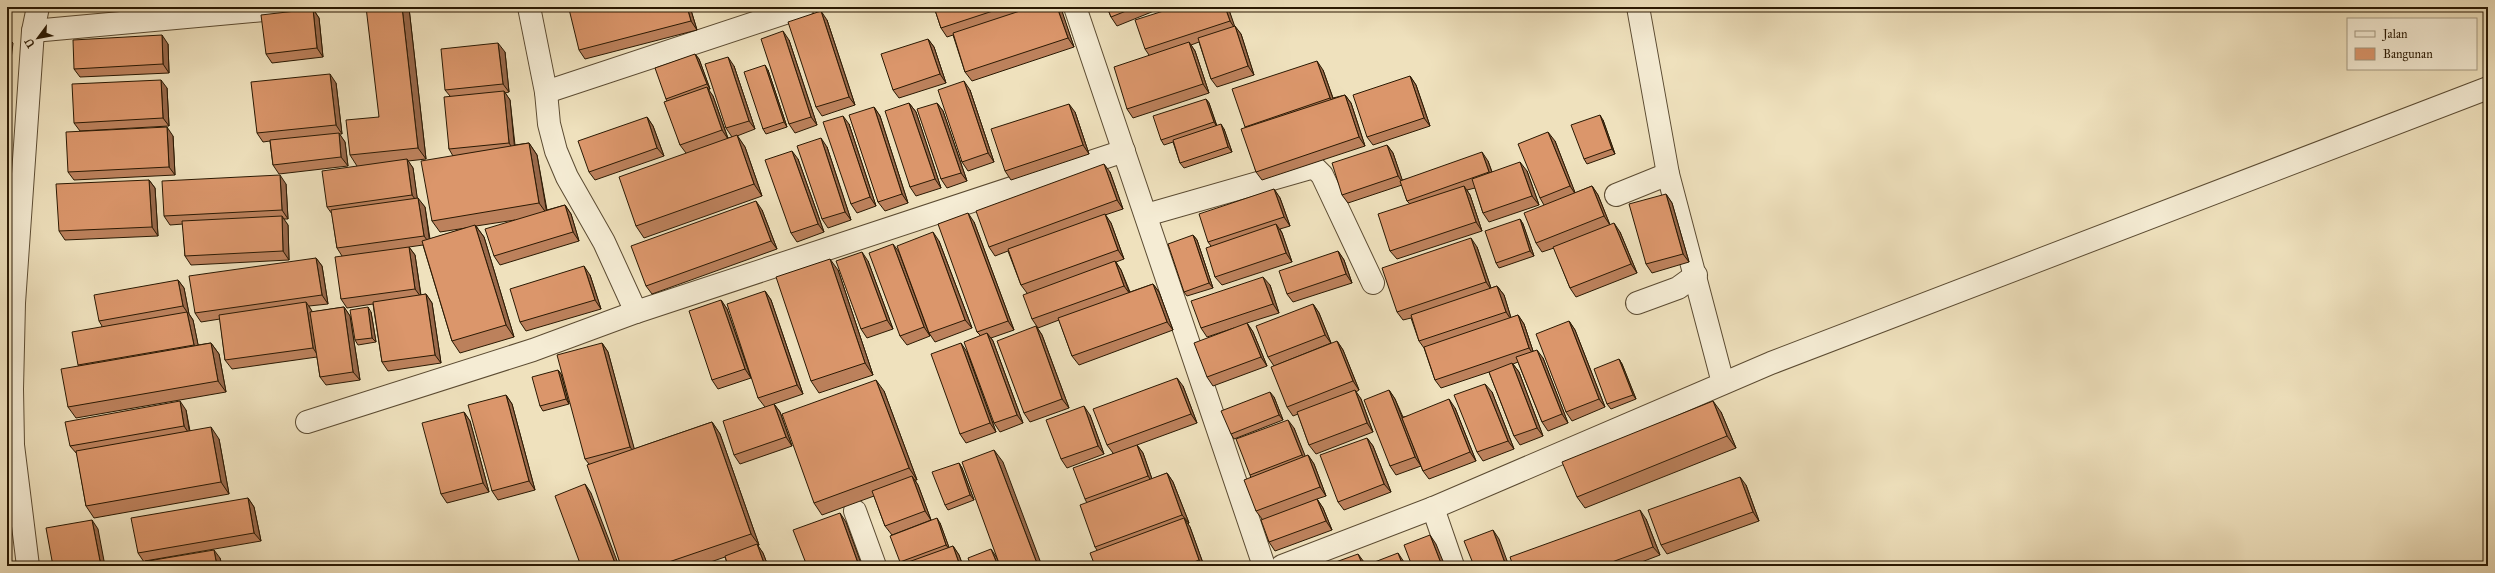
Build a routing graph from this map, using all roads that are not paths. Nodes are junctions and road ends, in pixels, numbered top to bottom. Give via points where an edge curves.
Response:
1 (38, 7) edge
2 (296, 7) edge
3 (530, 7) edge
4 (803, 7) edge
5 (1075, 7) edge
6 (1638, 7) edge
7 (33, 32) junction
8 (2488, 88) edge
9 (546, 92) junction
10 (1124, 151) junction
11 (1668, 174) junction
12 (1616, 196) dead end
13 (1146, 215) junction
14 (1696, 275) junction
15 (1373, 282) dead end
16 (1637, 303) dead end
17 (636, 312) junction
18 (1726, 382) junction
19 (307, 422) dead end
20 (1433, 508) junction
21 (855, 511) dead end
22 (28, 566) edge
23 (875, 566) edge
24 (1264, 566) edge
25 (1282, 566) edge
26 (1453, 566) edge

1 - 7 street
2 - 7 street
3 - 9 street
4 - 9 street
5 - 10 street
6 - 11 street
7 - 22 street via 14,302 12,389 13,445
8 - 18 street
9 - 17 street via 549,124 556,151 571,184 604,242
10 - 13 street
10 - 17 street
11 - 12 street
11 - 14 street
13 - 15 street via 1314,167 1322,175
13 - 24 street
14 - 16 street via 1678,288
14 - 18 street
17 - 19 street via 533,350
18 - 20 street
20 - 25 street
20 - 26 street
21 - 23 street

